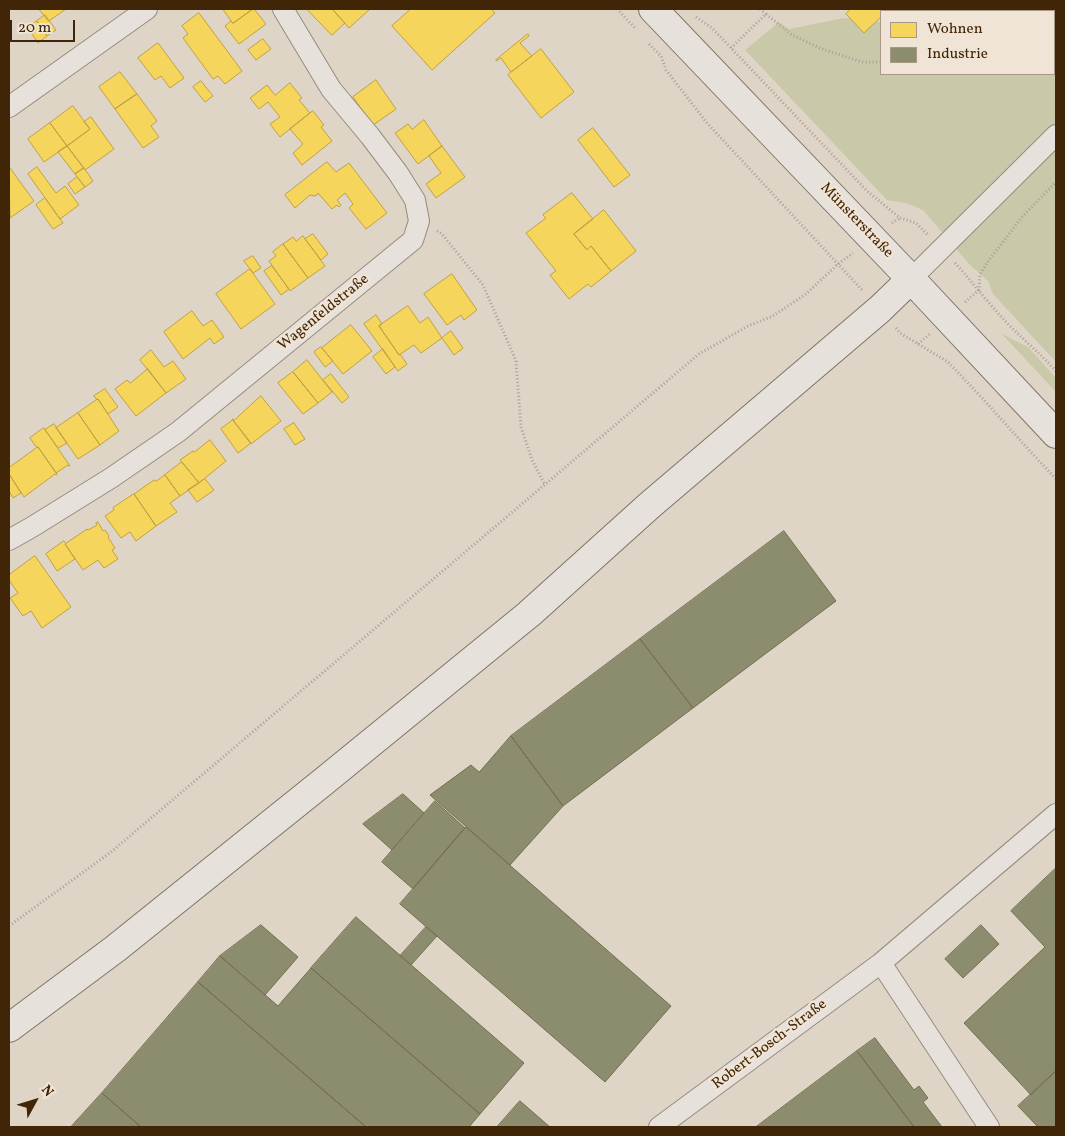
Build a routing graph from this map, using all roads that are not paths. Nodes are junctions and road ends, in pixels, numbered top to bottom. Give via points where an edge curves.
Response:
1 (147, 9) edge
2 (283, 9) edge
3 (654, 9) edge
4 (9, 107) edge
5 (1056, 135) edge
6 (911, 279) junction
7 (1056, 434) edge
8 (9, 540) edge
9 (1056, 814) edge
10 (881, 962) junction
11 (9, 1028) edge
12 (659, 1127) edge
13 (989, 1127) edge

1 - 4 street
2 - 8 street, Wagenfeldstraße via 331,89 370,136 415,200 418,221 413,240 178,432 111,478
3 - 6 main road, Münsterstraße
5 - 6 street
6 - 7 main road, Münsterstraße
6 - 11 main road via 529,614 123,942
9 - 10 street, Robert-Bosch-Straße
10 - 12 street, Robert-Bosch-Straße
10 - 13 street

